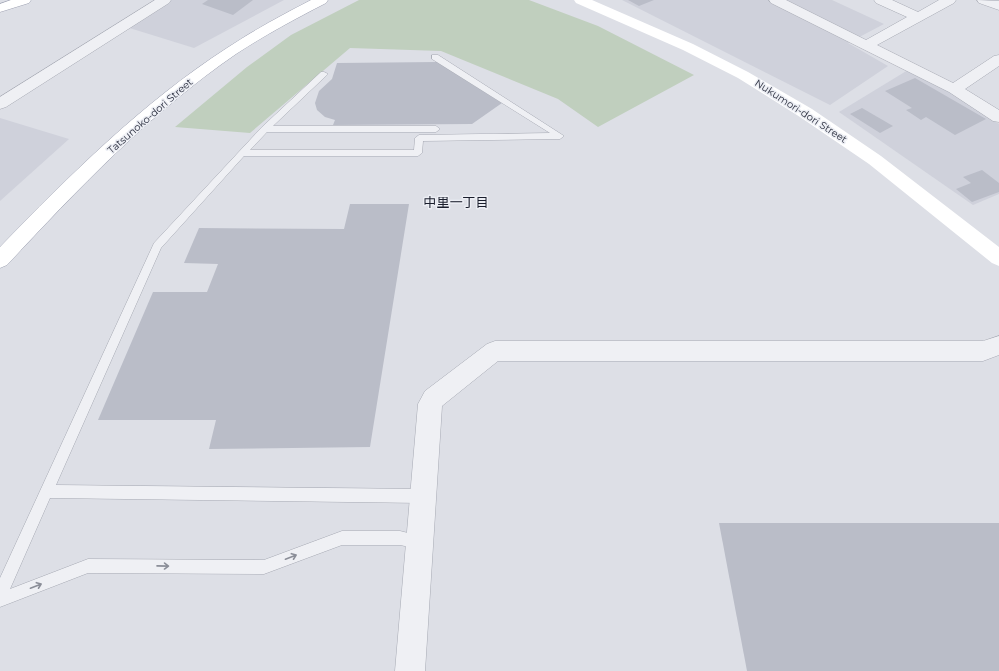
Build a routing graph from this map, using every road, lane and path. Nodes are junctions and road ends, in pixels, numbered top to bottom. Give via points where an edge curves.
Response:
1 (24, 0) edge
2 (164, 0) edge
3 (321, 0) edge
4 (581, 0) edge
5 (776, 0) edge
6 (881, 0) edge
7 (948, 0) edge
8 (984, 0) edge
9 (999, 6) edge
10 (0, 8) edge
11 (918, 17) junction
12 (867, 44) junction
13 (435, 57) dead end
14 (999, 59) edge
15 (324, 74) dead end
16 (954, 89) junction
17 (0, 104) edge
18 (999, 117) edge
19 (265, 129) junction
20 (436, 129) dead end
21 (242, 153) junction
22 (999, 258) edge
23 (0, 260) edge
24 (999, 346) edge
25 (47, 491) junction
26 (423, 496) junction
27 (419, 542) junction
28 (0, 594) edge
29 (0, 600) edge
30 (410, 671) edge

1 - 10 main road
2 - 17 street
3 - 23 main road, Tatsunoko-dori Street via 281,20 233,50 157,108 63,194
4 - 22 main road, Nukumori-dori Street via 688,47 743,75 806,113 875,160
5 - 12 street
6 - 11 street
7 - 11 street
8 - 9 street
11 - 12 street
12 - 16 street
13 - 21 lane via 560,136 419,138 418,153
14 - 16 street
15 - 19 lane
16 - 18 street
19 - 20 lane
19 - 21 lane
21 - 25 lane via 157,246
24 - 26 street via 983,351 495,351 430,404
25 - 26 lane
25 - 28 lane
26 - 27 street
29 -> 27 lane via 88,566 264,567 342,538 400,538
27 - 30 street

